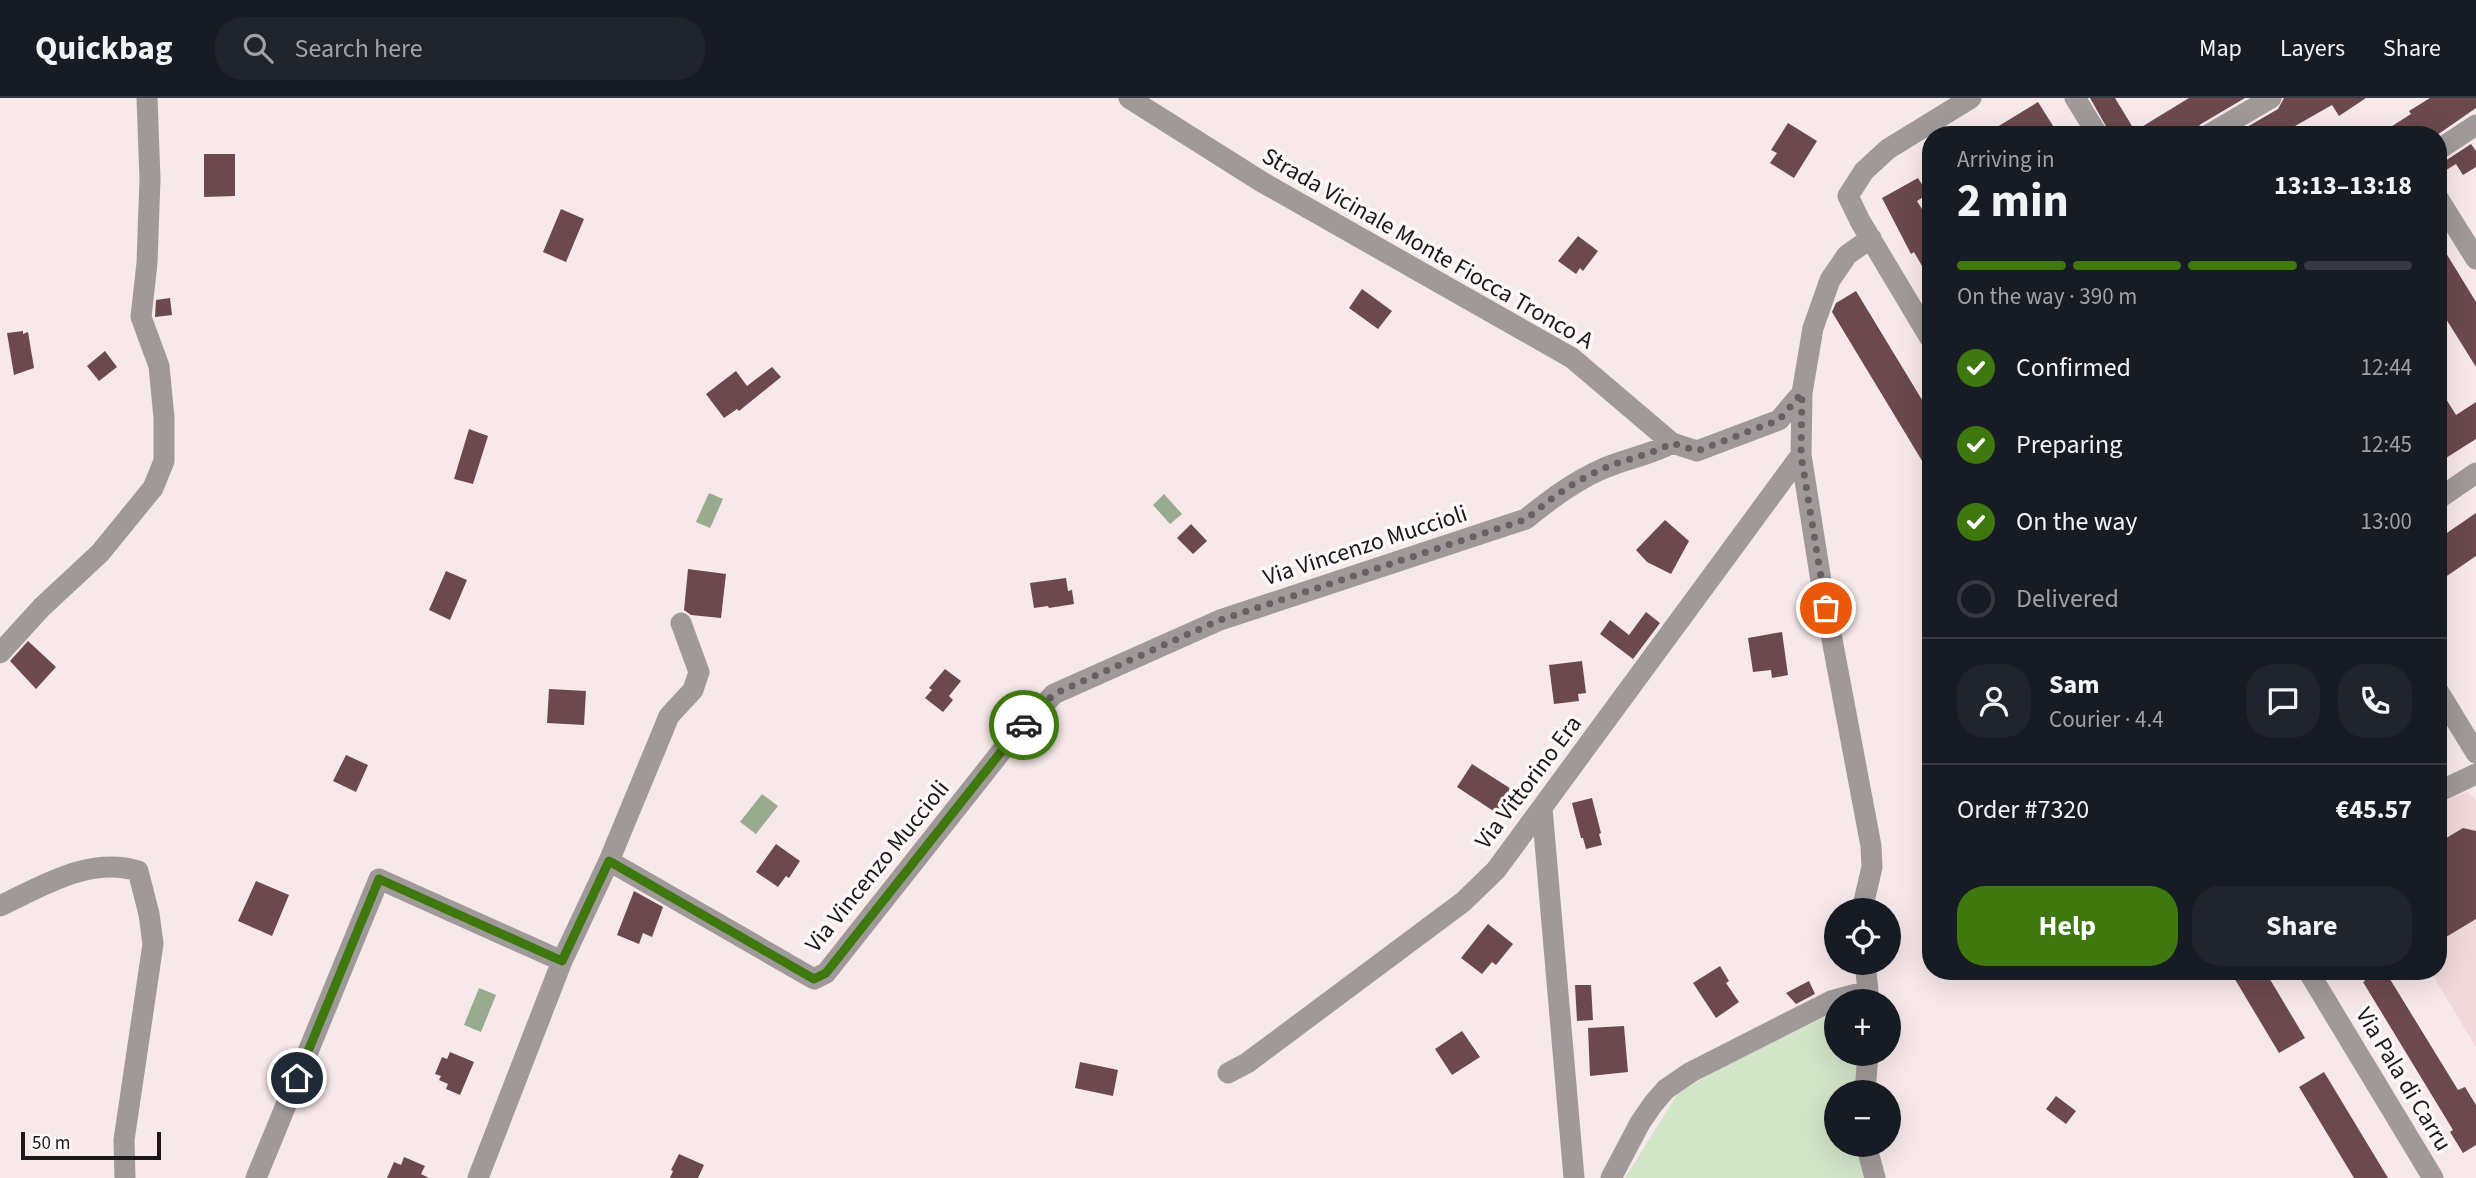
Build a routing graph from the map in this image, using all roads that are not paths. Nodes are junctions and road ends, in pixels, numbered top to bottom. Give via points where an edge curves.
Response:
1 (147, 98) edge
2 (1129, 98) edge
3 (1971, 98) edge
4 (2075, 98) edge
5 (2270, 98) edge
6 (2476, 125) edge
7 (1925, 126) edge
8 (2092, 126) edge
9 (2226, 126) edge
10 (1922, 128) edge
11 (2447, 144) edge
12 (2447, 212) edge
13 (1871, 238) junction
14 (2476, 259) edge
15 (1922, 305) edge
16 (1802, 393) junction
17 (1672, 443) junction
18 (1801, 455) junction
19 (2476, 472) edge
20 (2447, 493) edge
21 (681, 623) dead end
22 (0, 653) edge
23 (2447, 706) edge
24 (2476, 753) edge
25 (2476, 774) edge
26 (2447, 788) edge
27 (1542, 808) junction
28 (609, 861) junction
29 (1865, 898) edge
30 (0, 906) edge
31 (562, 961) junction
32 (2313, 980) edge
33 (1824, 1004) edge
34 (1228, 1073) dead end
35 (1869, 1157) edge
36 (125, 1178) edge
37 (256, 1178) edge
38 (478, 1178) edge
39 (1574, 1178) edge
40 (1611, 1178) edge
41 (1875, 1178) edge
42 (2433, 1178) edge

1 - 22 street via 147,262 141,317 159,366 164,461 153,488 100,553
2 - 17 street, Strada Vicinale Monte Fiocca Tronco A via 1262,182 1572,358
3 - 7 street
4 - 8 street
5 - 9 street
6 - 11 street
10 - 13 street via 1864,171 1848,196
12 - 14 street
13 - 15 street
13 - 16 street via 1847,255 1830,280 1814,328
16 - 17 street via 1779,420 1697,451
16 - 18 street
17 - 28 street, Via Vincenzo Muccioli via 1600,470 1549,500 1527,519 1220,620 1054,694 1012,738 820,977 814,979
18 - 27 street, Via Vittorino Era
18 - 29 street via 1871,846
19 - 20 street
21 - 28 street via 699,672 693,690 669,716
23 - 24 street
25 - 26 street
27 - 34 street, Via Vittorino Era via 1496,870 1463,901
27 - 39 street
28 - 31 street
30 - 36 street via 65,875 104,867 138,871 153,944 124,1140
31 - 37 street via 379,879
31 - 38 street
32 - 42 street, Via Pala di Carru
33 - 40 street via 1691,1072 1667,1089 1640,1123
35 - 41 street

